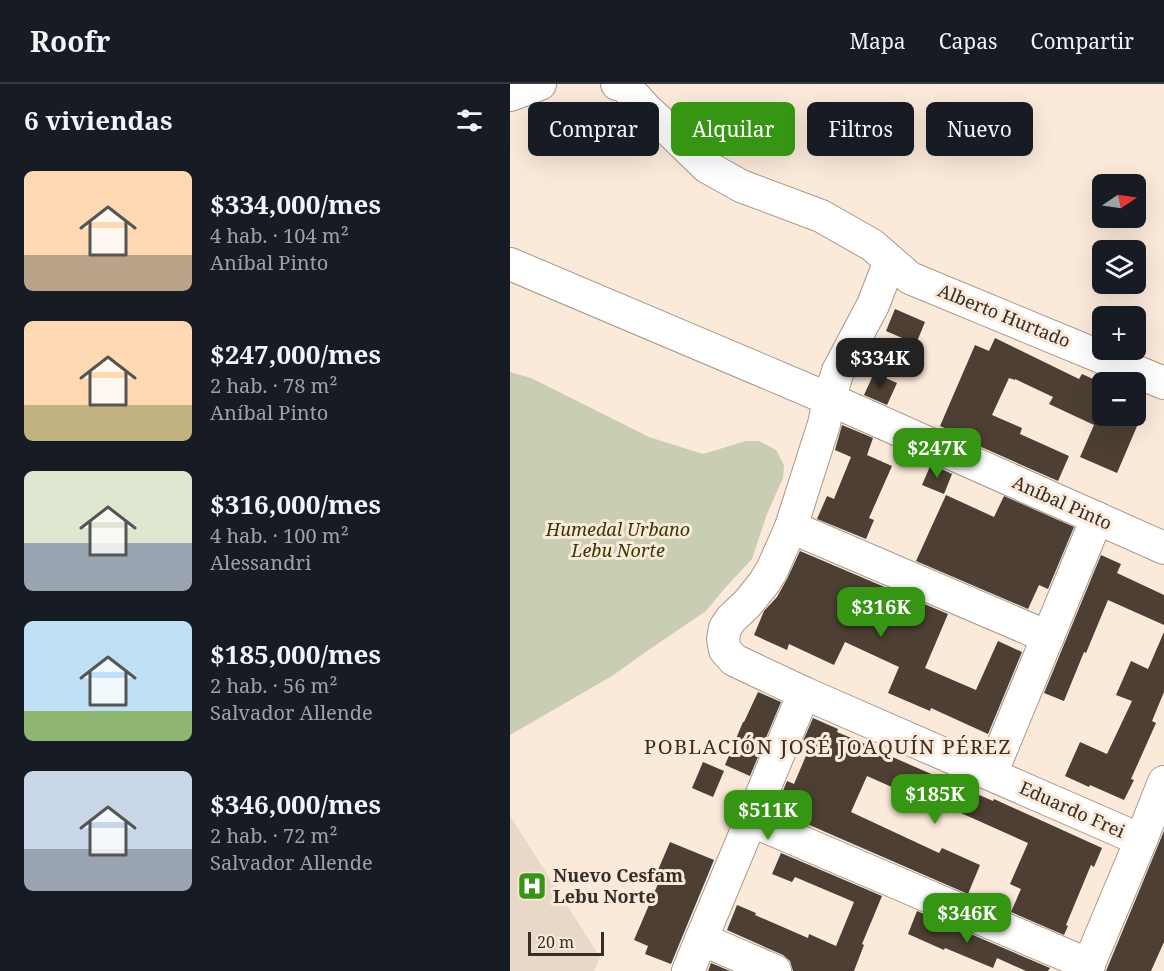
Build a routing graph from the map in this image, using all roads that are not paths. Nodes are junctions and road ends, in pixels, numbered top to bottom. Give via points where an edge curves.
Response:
1 (540, 84) edge
2 (617, 84) edge
3 (510, 95) edge
4 (510, 264) edge
5 (900, 269) junction
6 (1164, 383) edge
7 (829, 399) junction
8 (1097, 518) junction
9 (791, 527) junction
10 (1164, 548) edge
11 (1048, 637) junction
12 (804, 693) junction
13 (991, 774) junction
14 (1164, 782) edge
15 (750, 820) junction
16 (1141, 840) junction
17 (701, 939) junction
18 (1087, 968) edge
19 (688, 971) edge
20 (776, 971) edge

1 - 3 street
2 - 5 street, Alberto Hurtado via 625,86 707,167 741,186 821,216 872,245
4 - 7 street, Aníbal Pinto
5 - 6 street, Alberto Hurtado
5 - 7 street via 873,305 838,371
7 - 8 street, Aníbal Pinto
7 - 9 street
8 - 10 street, Aníbal Pinto
8 - 11 street
9 - 11 street
9 - 12 street, Eduardo Frei via 772,570 731,619 723,639 729,656
11 - 13 street
12 - 13 street, Eduardo Frei
12 - 15 street
13 - 16 street, Eduardo Frei
14 - 16 street
15 - 17 street
15 - 18 street
16 - 18 street
17 - 19 street
17 - 20 street

